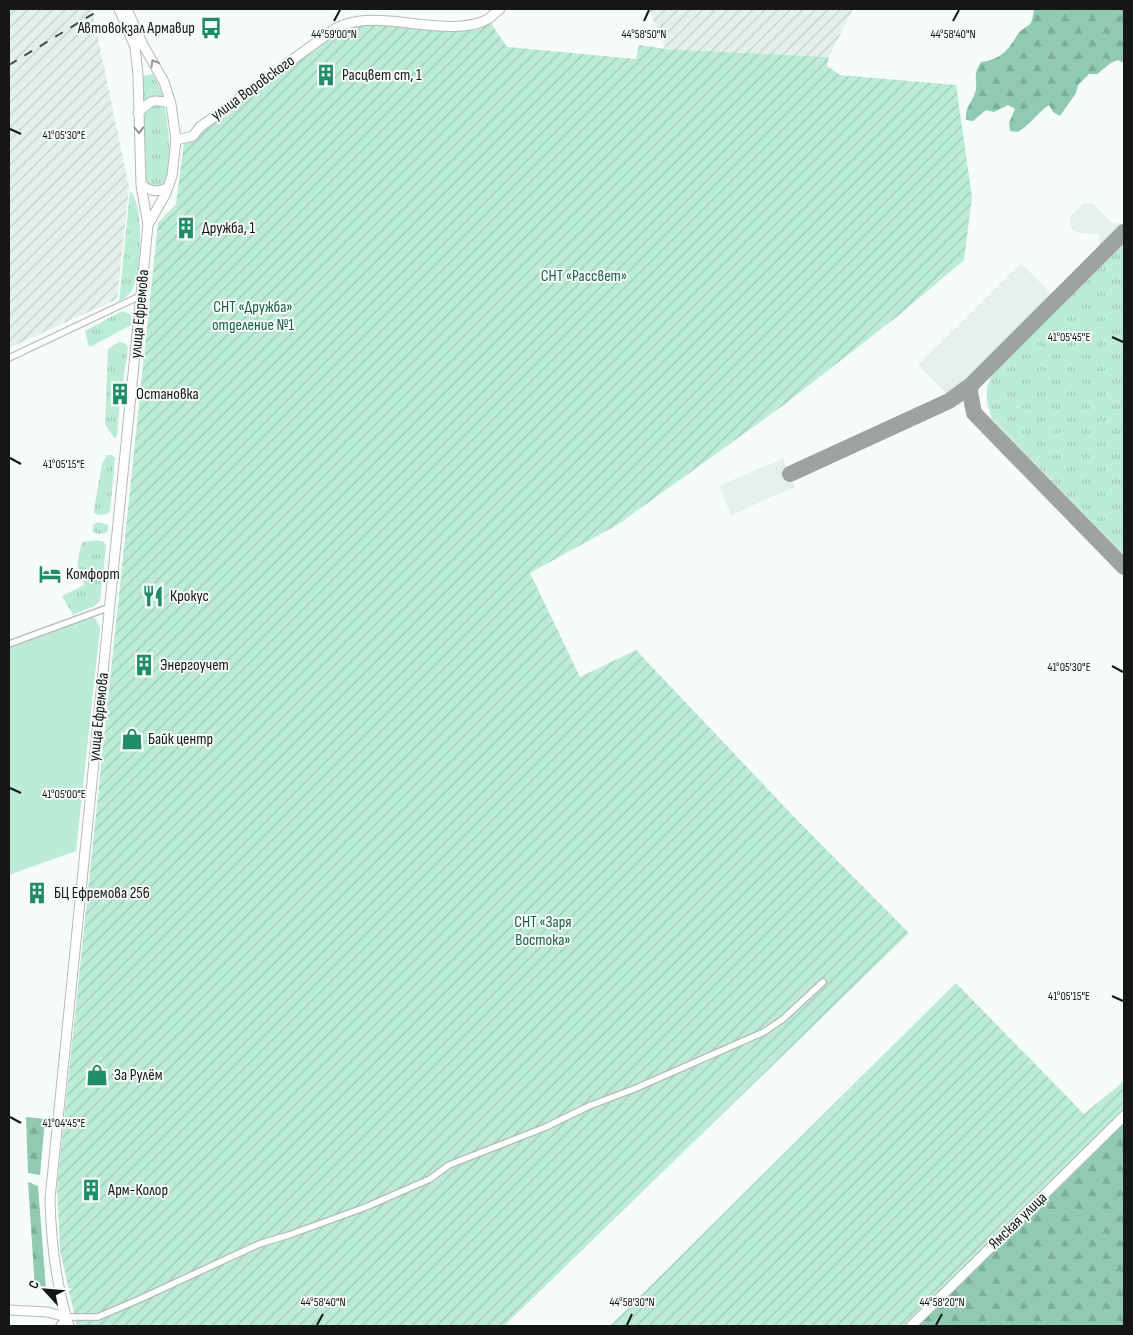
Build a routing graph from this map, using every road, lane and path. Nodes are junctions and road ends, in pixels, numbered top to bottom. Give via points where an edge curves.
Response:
1 (119, 9) edge
2 (128, 9) edge
3 (500, 9) edge
4 (171, 104) junction
5 (138, 113) junction
6 (176, 140) junction
7 (141, 185) junction
8 (167, 188) junction
9 (148, 225) junction
10 (142, 295) junction
11 (9, 358) edge
12 (110, 607) junction
13 (9, 644) edge
14 (823, 982) dead end
15 (1124, 1116) edge
16 (9, 1310) edge
17 (67, 1322) edge
18 (60, 1326) edge
19 (911, 1326) edge

1 - 5 main road, улица Ефремова via 136,46
4 -> 2 main road, улица Ефремова via 164,82 142,44
3 - 6 main road, улица Воровского via 488,19 454,27 370,20 348,22 216,115 193,136
4 - 5 main road via 150,101
4 - 6 main road, улица Ефремова
5 -> 7 main road, улица Ефремова
6 - 8 main road, улица Ефремова via 172,176
7 - 8 main road via 150,191 159,192
7 - 9 main road, улица Ефремова
8 - 9 main road, улица Ефремова
9 - 10 main road, улица Ефремова
10 - 11 street
10 - 12 main road, улица Ефремова
12 - 13 street
12 - 17 main road, улица Ефремова via 50,1200 56,1274
14 - 17 street via 764,1032 634,1090 449,1165 430,1179 366,1207 259,1244 98,1317
15 - 19 main road, Ямская улица
16 - 17 main road via 47,1312
17 - 18 street

